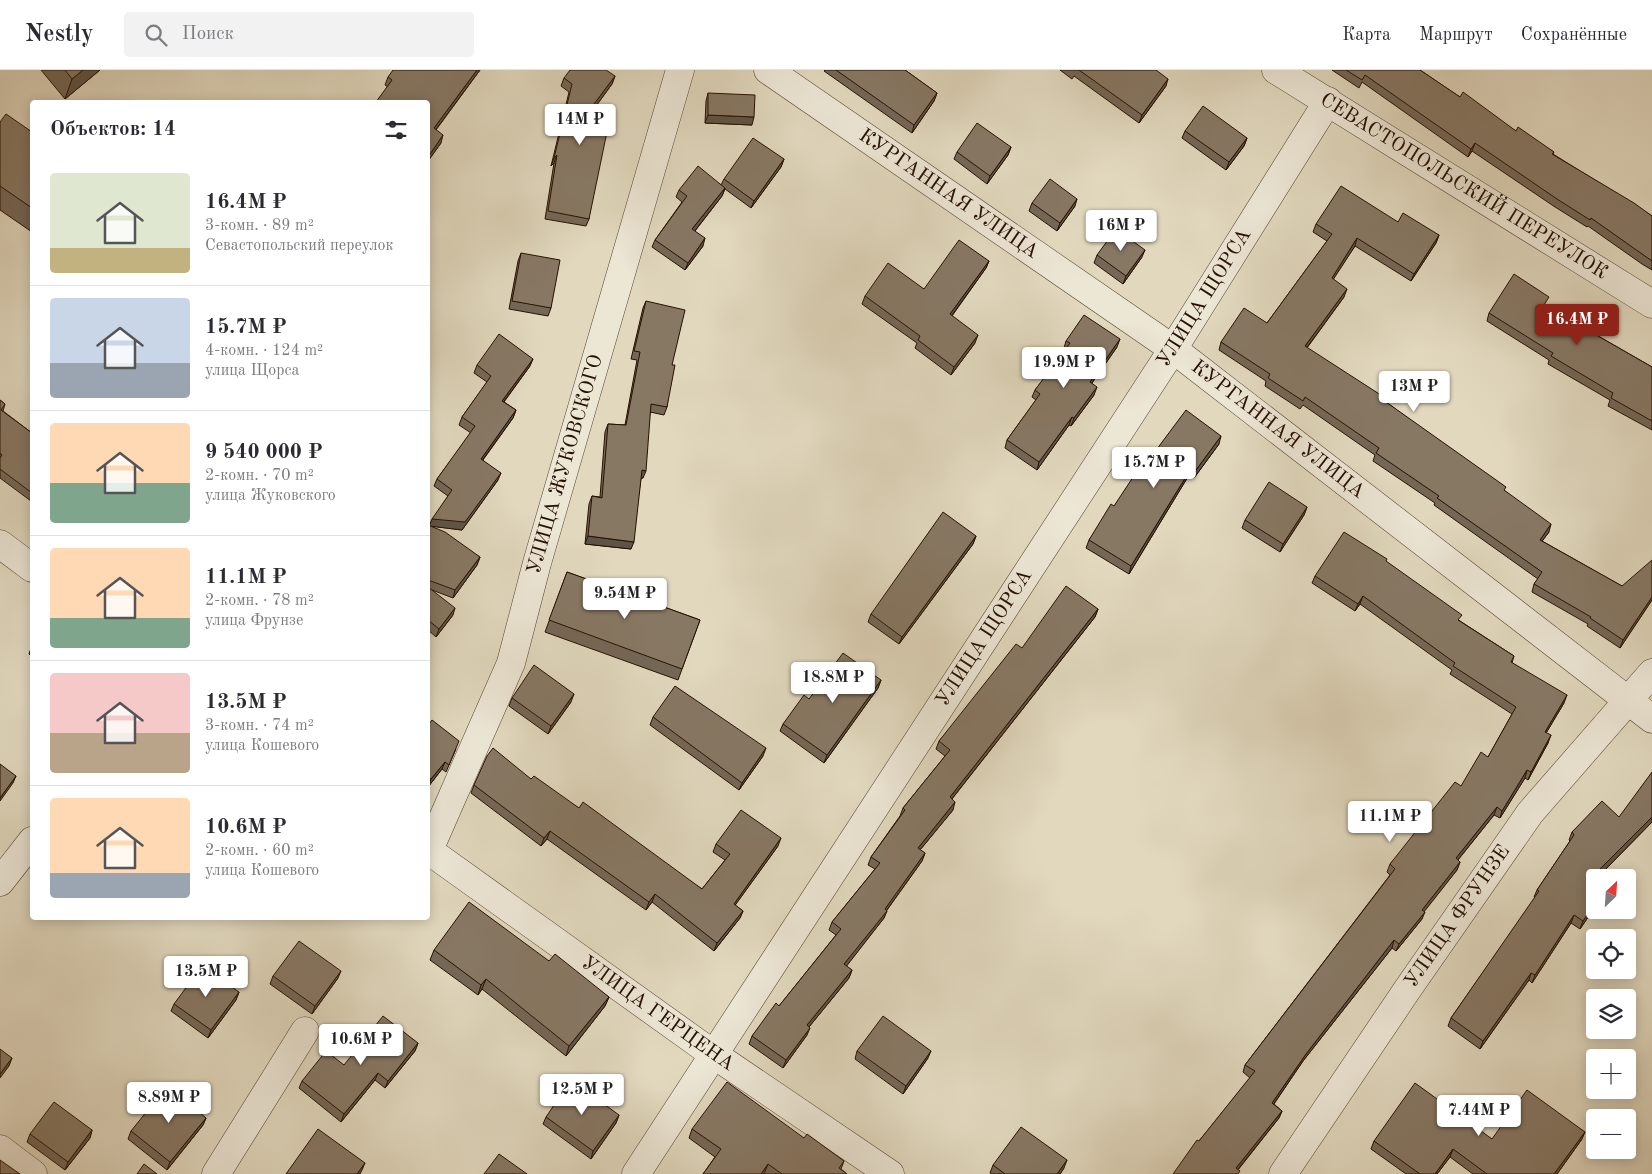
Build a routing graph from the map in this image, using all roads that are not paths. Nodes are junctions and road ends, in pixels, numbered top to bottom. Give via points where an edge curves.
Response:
1 (680, 70) edge
2 (768, 70) edge
3 (1276, 70) edge
4 (1328, 100) junction
5 (1652, 304) edge
6 (1172, 349) junction
7 (0, 544) edge
8 (30, 566) edge
9 (1652, 673) edge
10 (1628, 702) junction
11 (1652, 719) edge
12 (30, 844) edge
13 (430, 846) edge
14 (430, 851) edge
15 (0, 882) edge
16 (305, 1031) dead end
17 (713, 1054) junction
18 (0, 1149) edge
19 (33, 1174) edge
20 (216, 1174) edge
21 (636, 1174) edge
22 (890, 1174) edge
23 (1283, 1174) edge

1 - 13 street, УЛИЦА ЖУКОВСКОГО via 537,563 511,664
2 - 6 street, КУРГАННАЯ УЛИЦА
3 - 4 street, СЕВАСТОПОЛЬСКИЙ ПЕРЕУЛОК
4 - 5 street, СЕВАСТОПОЛЬСКИЙ ПЕРЕУЛОК
4 - 6 street, УЛИЦА ЩОРСА
6 - 10 street, КУРГАННАЯ УЛИЦА
6 - 17 street, УЛИЦА ЩОРСА
7 - 8 street
9 - 10 street, УЛИЦА ФРУНЗЕ
10 - 11 street, КУРГАННАЯ УЛИЦА
10 - 23 street, УЛИЦА ФРУНЗЕ via 1530,813
12 - 15 street
14 - 17 street, УЛИЦА ГЕРЦЕНА
16 - 20 street
17 - 21 street, УЛИЦА ЩОРСА
17 - 22 street, УЛИЦА ГЕРЦЕНА
18 - 19 street

